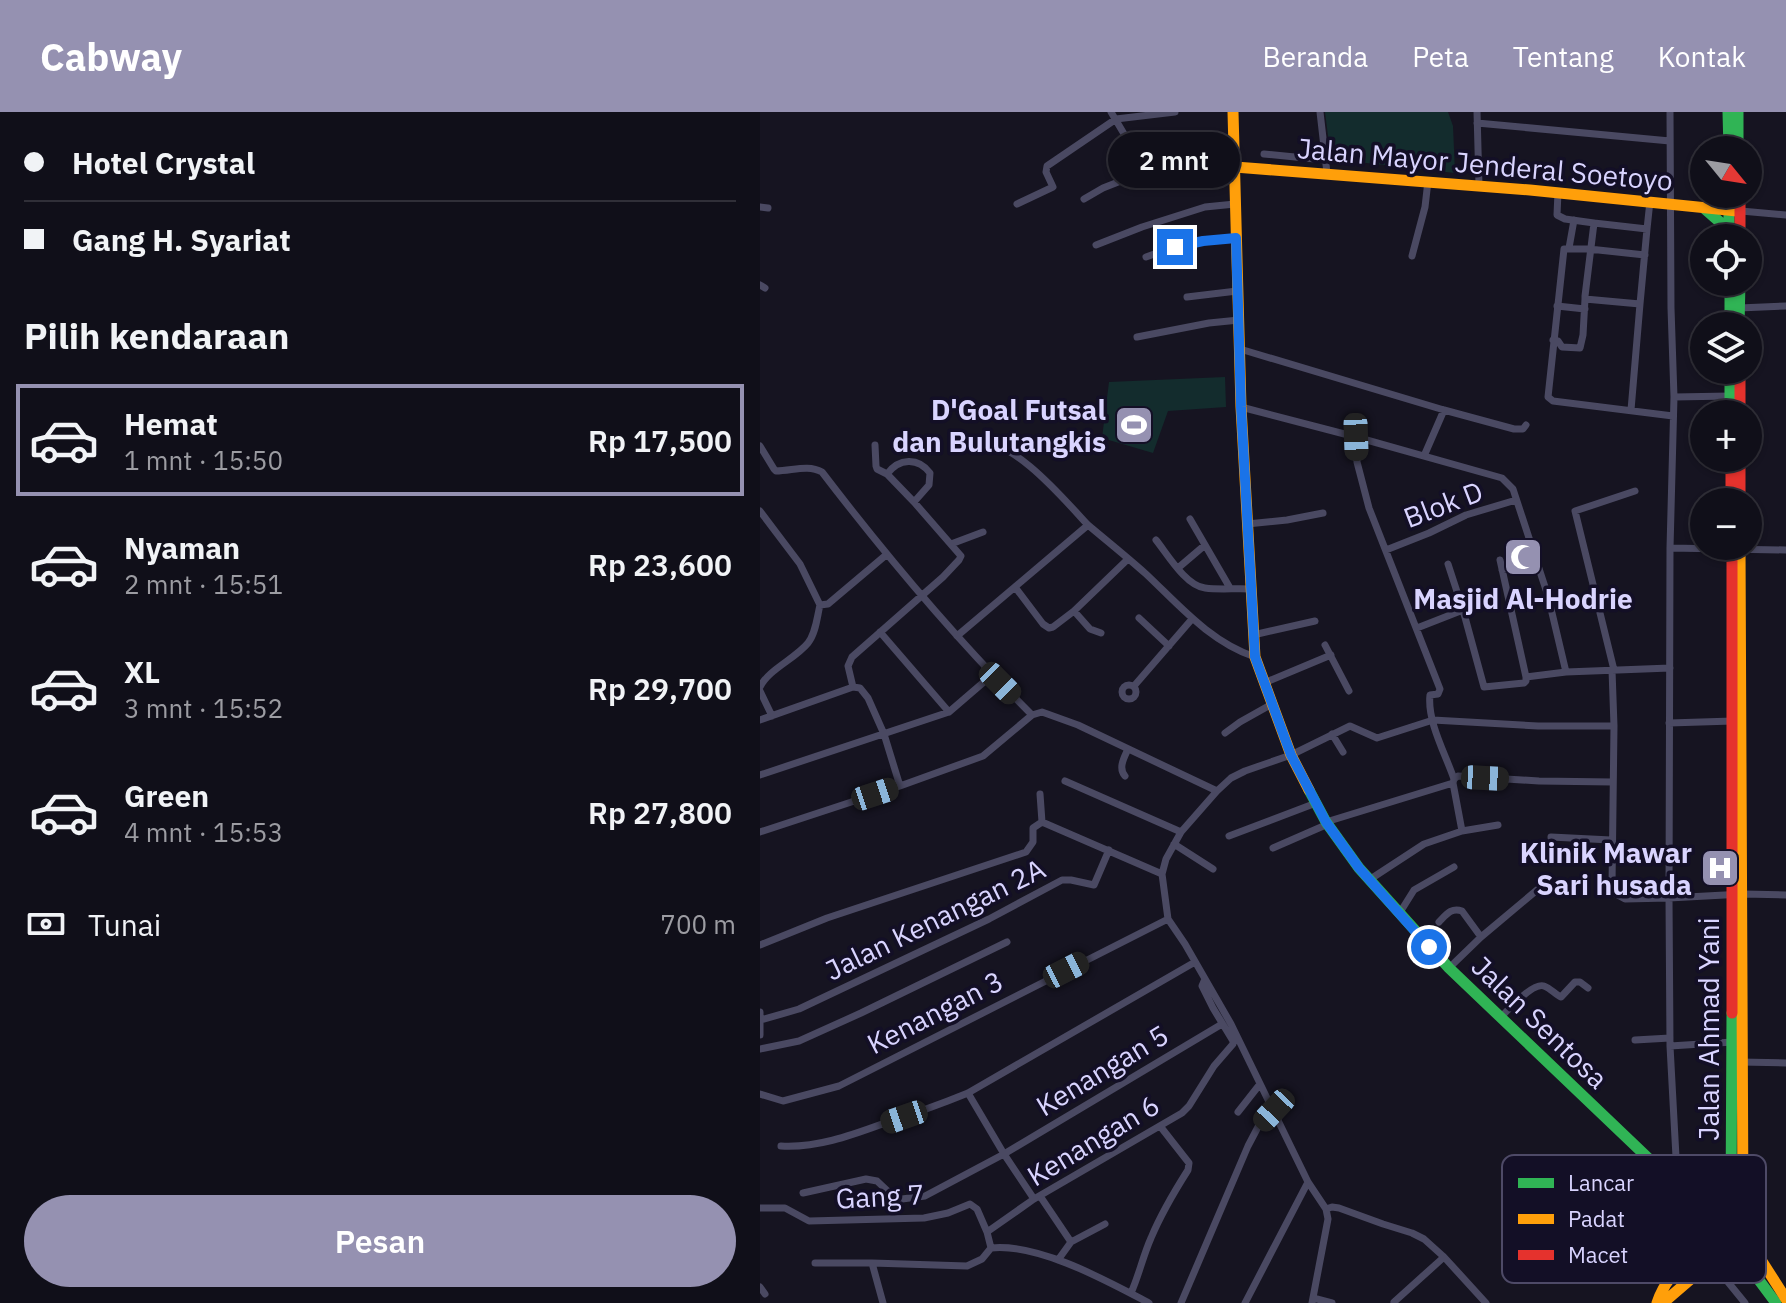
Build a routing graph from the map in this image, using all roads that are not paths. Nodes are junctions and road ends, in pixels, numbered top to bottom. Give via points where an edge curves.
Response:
1 (1175, 112) edge
2 (1233, 112) edge
3 (1320, 112) edge
4 (1477, 112) edge
5 (1670, 112) edge
6 (1728, 112) edge
7 (1738, 112) edge
8 (1113, 116) edge
9 (1477, 123) junction
10 (1729, 136) edge
11 (1738, 136) edge
12 (1670, 141) junction
13 (1235, 149) junction
14 (1264, 154) dead end
15 (1325, 160) junction
16 (1235, 167) junction
17 (1143, 173) junction
18 (1327, 173) junction
19 (1428, 181) junction
20 (1479, 185) junction
21 (1558, 192) junction
22 (1084, 199) dead end
23 (1650, 201) junction
24 (1671, 203) junction
25 (1017, 204) dead end
26 (1235, 204) junction
27 (1734, 208) edge
28 (1736, 208) edge
29 (1705, 209) junction
30 (1735, 211) junction
31 (1786, 215) edge
32 (1574, 220) junction
33 (1594, 223) junction
34 (1722, 224) edge
35 (1732, 224) edge
36 (1737, 224) edge
37 (1647, 229) junction
38 (1236, 238) junction
39 (1096, 245) dead end
40 (1569, 248) junction
41 (1591, 249) junction
42 (1645, 255) junction
43 (1412, 256) dead end
44 (1146, 257) dead end
45 (1237, 291) junction
46 (1739, 296) edge
47 (1187, 297) dead end
48 (1585, 299) junction
49 (1640, 304) junction
50 (1557, 306) junction
51 (1786, 306) edge
52 (1739, 308) junction
53 (1585, 309) junction
54 (1739, 312) edge
55 (1239, 320) junction
56 (1137, 337) dead end
57 (1553, 340) junction
58 (1240, 349) junction
59 (1730, 384) edge
60 (1730, 396) junction
61 (1674, 397) junction
62 (1730, 400) edge
63 (1241, 407) junction
64 (1444, 410) junction
65 (1631, 410) junction
66 (1673, 416) junction
67 (1526, 425) dead end
68 (1356, 437) junction
69 (875, 445) dead end
70 (760, 446) edge
71 (980, 446) dead end
72 (1424, 456) junction
73 (887, 474) junction
74 (1635, 491) dead end
75 (1516, 500) junction
76 (914, 502) junction
77 (760, 511) edge
78 (1323, 513) dead end
79 (1190, 519) dead end
80 (1247, 524) junction
81 (1088, 525) junction
82 (983, 532) dead end
83 (1156, 540) dead end
84 (951, 544) junction
85 (1205, 545) junction
86 (1670, 548) junction
87 (1690, 548) edge
88 (1762, 549) edge
89 (1386, 550) junction
90 (1786, 550) edge
91 (886, 555) junction
92 (1128, 559) junction
93 (1500, 560) dead end
94 (1536, 560) junction
95 (1736, 560) edge
96 (1736, 560) edge
97 (1448, 564) dead end
98 (1178, 568) junction
99 (1502, 570) junction
100 (1015, 587) junction
101 (1230, 588) junction
102 (1251, 589) junction
103 (921, 596) junction
104 (820, 605) junction
105 (1463, 610) junction
106 (1074, 611) junction
107 (1139, 618) dead end
108 (1192, 619) junction
109 (1315, 621) dead end
110 (1417, 628) junction
111 (880, 632) junction
112 (1101, 633) dead end
113 (1253, 635) junction
114 (957, 636) junction
115 (1325, 645) dead end
116 (1169, 646) junction
117 (1331, 655) junction
118 (1255, 657) junction
119 (1670, 668) junction
120 (1613, 670) junction
121 (1566, 672) junction
122 (992, 675) junction
123 (1526, 677) junction
124 (1264, 683) junction
125 (760, 686) edge
126 (1134, 686) dead end
127 (853, 687) junction
128 (1349, 691) dead end
129 (1272, 704) junction
130 (949, 712) junction
131 (1032, 715) junction
132 (772, 716) junction
133 (760, 720) edge
134 (1433, 720) junction
135 (1733, 721) junction
136 (1669, 723) junction
137 (1614, 726) junction
138 (1225, 733) dead end
139 (884, 734) junction
140 (1332, 734) junction
141 (1128, 749) junction
142 (1343, 752) dead end
143 (1291, 755) junction
144 (760, 775) edge
145 (1125, 776) dead end
146 (1065, 781) dead end
147 (1453, 781) junction
148 (1612, 782) junction
149 (900, 786) junction
150 (1217, 791) junction
151 (1040, 794) dead end
152 (1316, 803) junction
153 (1042, 822) junction
154 (1327, 823) junction
155 (1498, 825) dead end
156 (1462, 831) junction
157 (760, 832) edge
158 (1181, 832) junction
159 (1229, 836) dead end
160 (1551, 837) dead end
161 (1611, 840) junction
162 (1174, 844) junction
163 (1273, 848) dead end
164 (1109, 850) junction
165 (1454, 867) dead end
166 (1213, 869) dead end
167 (1162, 874) junction
168 (1369, 880) junction
169 (1537, 890) dead end
170 (1738, 895) junction
171 (1786, 895) edge
172 (1669, 898) junction
173 (1399, 914) junction
174 (1168, 919) junction
175 (1439, 922) dead end
176 (1481, 937) junction
177 (1007, 942) dead end
178 (760, 945) edge
179 (1195, 962) junction
180 (1449, 968) junction
181 (1205, 979) junction
182 (1588, 988) dead end
183 (761, 1016) edge
184 (1500, 1018) junction
185 (1222, 1024) junction
186 (760, 1035) edge
187 (1635, 1040) dead end
188 (1670, 1042) junction
189 (1733, 1042) junction
190 (760, 1049) edge
191 (1737, 1062) junction
192 (1786, 1063) edge
193 (1260, 1084) junction
194 (968, 1093) junction
195 (760, 1094) edge
196 (1274, 1110) junction
197 (1238, 1112) dead end
198 (1160, 1126) junction
199 (781, 1146) dead end
200 (1004, 1154) junction
201 (1644, 1155) edge
202 (1676, 1155) edge
203 (1733, 1155) edge
204 (1736, 1155) edge
205 (1308, 1182) junction
206 (803, 1193) dead end
207 (1037, 1198) junction
208 (760, 1208) edge
209 (1326, 1209) junction
210 (1105, 1224) dead end
211 (987, 1232) junction
212 (1071, 1242) junction
213 (991, 1248) junction
214 (1444, 1257) junction
215 (1058, 1260) junction
216 (815, 1263) dead end
217 (872, 1263) junction
218 (1766, 1268) edge
219 (1666, 1283) edge
220 (1684, 1283) edge
221 (1729, 1283) edge
222 (1761, 1283) edge
223 (1131, 1293) junction
224 (1786, 1299) edge
225 (1313, 1300) edge
226 (1394, 1302) edge
227 (883, 1303) edge
228 (1149, 1303) edge
229 (1181, 1303) edge
230 (1245, 1303) edge
231 (1332, 1303) edge
232 (1486, 1303) edge
233 (1660, 1303) edge
234 (1745, 1303) edge
235 (1776, 1303) edge

1 - 8 street
2 - 13 main road, Jalan Sentosa
3 - 15 street
4 - 9 street
5 - 12 street
6 - 10 main road
7 - 11 main road
8 - 17 street
8 - 25 street via 1047,166 1053,187
9 - 12 street
9 - 20 street
12 - 24 street
13 - 16 main road, Jalan Sentosa
13 - 17 street
14 - 15 street
15 - 18 street
16 - 18 main road, Jalan Mayor Jenderal Soetoyo
16 - 26 main road, Jalan Sentosa
17 - 22 street
18 - 19 main road, Jalan Mayor Jenderal Soetoyo
19 - 20 main road, Jalan Mayor Jenderal Soetoyo
19 - 43 street
20 - 21 main road, Jalan Mayor Jenderal Soetoyo
21 - 23 main road, Jalan Mayor Jenderal Soetoyo
21 - 32 street via 1557,215
23 - 24 main road, Jalan Mayor Jenderal Soetoyo
23 - 37 street
24 - 29 main road, Jalan Mayor Jenderal Soetoyo
24 - 61 street
26 - 38 main road, Jalan Sentosa
26 - 39 street via 1205,207
27 - 30 main road
28 - 30 main road
29 - 30 main road, Jalan Mayor Jenderal Soetoyo
29 - 34 main road
30 - 31 street
30 - 35 main road
30 - 36 main road
32 - 33 street
32 - 40 street
33 - 37 street
33 - 41 street
37 - 42 street
38 - 44 street
38 - 45 main road, Jalan Sentosa
40 - 41 street
40 - 50 street via 1563,250
41 - 42 street
41 - 48 street
42 - 49 street
45 - 47 street
45 - 55 main road, Jalan Sentosa
46 - 52 main road
48 - 49 street
48 - 53 street
49 - 65 street
50 - 53 street
50 - 57 street
51 - 52 street
52 - 54 main road
53 - 57 street via 1580,348 1562,347
55 - 56 street
55 - 58 main road, Jalan Sentosa
57 - 65 street via 1550,400
58 - 63 main road, Jalan Sentosa
58 - 64 street
59 - 60 main road
60 - 61 street
60 - 62 main road
61 - 66 street
63 - 68 street
63 - 80 main road, Jalan Sentosa
64 - 67 street via 1514,429
64 - 72 street
65 - 66 street
66 - 86 street
68 - 72 street
68 - 89 street via 1361,483
69 - 73 street via 877,469
70 - 91 street via 776,471 822,472
71 - 81 street via 992,444 1018,456
72 - 75 street via 1502,478
73 - 76 street
73 - 76 street via 898,463 925,466 929,485
74 - 120 street via 1575,511
75 - 89 street, Blok D
75 - 94 street
76 - 84 street
77 - 104 street via 800,564
78 - 80 street
79 - 85 street
80 - 102 main road, Jalan Sentosa
81 - 92 street
81 - 100 street
82 - 84 street
83 - 98 street
84 - 103 street via 959,560
85 - 98 street
85 - 101 street
86 - 87 street
86 - 119 street
88 - 90 street
89 - 110 street
91 - 103 street
91 - 104 street via 828,604
92 - 106 street
92 - 108 street
93 - 99 street
94 - 99 street
94 - 121 street
95 - 135 main road, Jalan Ahmad Yani
96 - 170 main road, Jalan Ahmad Yani
97 - 105 street
98 - 101 street via 1194,585
99 - 123 street
100 - 106 street via 1049,628
100 - 114 street
101 - 102 street
102 - 113 main road, Jalan Sentosa
103 - 111 street
103 - 114 street
104 - 125 street via 808,642
105 - 110 street
105 - 123 street via 1484,687 1524,683
106 - 112 street
107 - 116 street
108 - 116 street
108 - 118 street
109 - 113 street
110 - 134 street via 1440,689 1429,697
111 - 127 street via 849,660
111 - 130 street
113 - 118 main road, Jalan Sentosa
114 - 122 street
115 - 117 street
116 - 126 street
117 - 124 street
117 - 128 street
118 - 124 main road, Jalan Sentosa
119 - 120 street
119 - 136 street
120 - 121 street
120 - 137 street
121 - 123 street
122 - 130 street
122 - 131 street
124 - 129 main road, Jalan Sentosa
125 - 132 street
127 - 132 street
127 - 139 street via 865,692
129 - 138 street
129 - 143 main road, Jalan Sentosa
130 - 139 street
131 - 141 street via 1042,712
131 - 149 street via 983,756
132 - 133 street
134 - 137 street
134 - 140 street via 1377,738 1350,726
134 - 147 street
135 - 136 street
135 - 170 main road, Jalan Ahmad Yani
136 - 172 street
137 - 148 street
139 - 144 street
139 - 149 street
140 - 142 street
140 - 143 street
141 - 145 street via 1121,771
141 - 150 street
143 - 150 street via 1245,771
143 - 152 main road, Jalan Sentosa
146 - 158 street
147 - 148 street via 1458,776
147 - 154 street
147 - 156 street
148 - 161 street
149 - 157 street
150 - 158 street
151 - 153 street
152 - 154 main road, Jalan Sentosa
152 - 159 street
153 - 164 street, Jalan Kenangan 2A
153 - 178 street, Jalan Kenangan 2A via 1033,828 1026,852
154 - 163 street
154 - 168 main road, Jalan Sentosa
155 - 156 street
156 - 168 street via 1424,844
158 - 162 street
160 - 161 street
161 - 172 street via 1614,893 1625,899
162 - 166 street
162 - 167 street
164 - 167 street, Jalan Kenangan 2A
164 - 183 street, Jalan Kenangan 2A via 1094,885 1062,880 799,1009
165 - 173 street via 1414,890
167 - 174 street
168 - 173 main road, Jalan Sentosa
169 - 176 street
170 - 171 street
170 - 172 street
170 - 189 main road, Jalan Ahmad Yani
170 - 191 main road, Jalan Ahmad Yani
172 - 188 street
173 - 180 main road, Jalan Sentosa
174 - 179 street
174 - 195 street, Kenangan 3 via 839,1086 783,1101
175 - 176 street via 1449,912 1462,911
176 - 180 street
177 - 190 street via 799,1041
179 - 181 street
179 - 194 street
180 - 184 main road, Jalan Sentosa
181 - 185 street, Kenangan 6 via 1202,986
181 - 193 street
182 - 184 street via 1575,982 1558,997 1537,986
183 - 186 street
184 - 201 main road, Jalan Sentosa
185 - 198 street, Kenangan 6 via 1233,1041 1231,1047 1185,1111
185 - 200 street, Kenangan 5
187 - 188 street
188 - 189 street
188 - 202 street
189 - 191 main road, Jalan Ahmad Yani
191 - 192 street
191 - 203 main road, Jalan Ahmad Yani
191 - 204 main road, Jalan Ahmad Yani
193 - 196 street
193 - 197 street
194 - 199 street via 833,1141
194 - 200 street
196 - 205 street
196 - 229 street via 1248,1146
198 - 207 street, Kenangan 6
198 - 223 street via 1189,1163 1188,1170 1162,1213
200 - 206 street, Kenangan 5 via 918,1198 894,1197 871,1179
200 - 207 street
205 - 209 street
205 - 230 street
207 - 211 street, Kenangan 6
207 - 212 street
208 - 211 street, Gang 7 via 785,1208 813,1221 924,1218 970,1204
209 - 214 street via 1339,1208 1412,1233
209 - 225 street
210 - 212 street
211 - 213 street
212 - 215 street
213 - 215 street via 1017,1247
213 - 217 street via 967,1266
214 - 226 street
214 - 232 street
215 - 223 street
216 - 217 street
217 - 227 street
218 - 224 main road
219 - 233 main road
220 - 233 main road
221 - 234 street
222 - 235 main road
223 - 228 street
225 - 231 street

